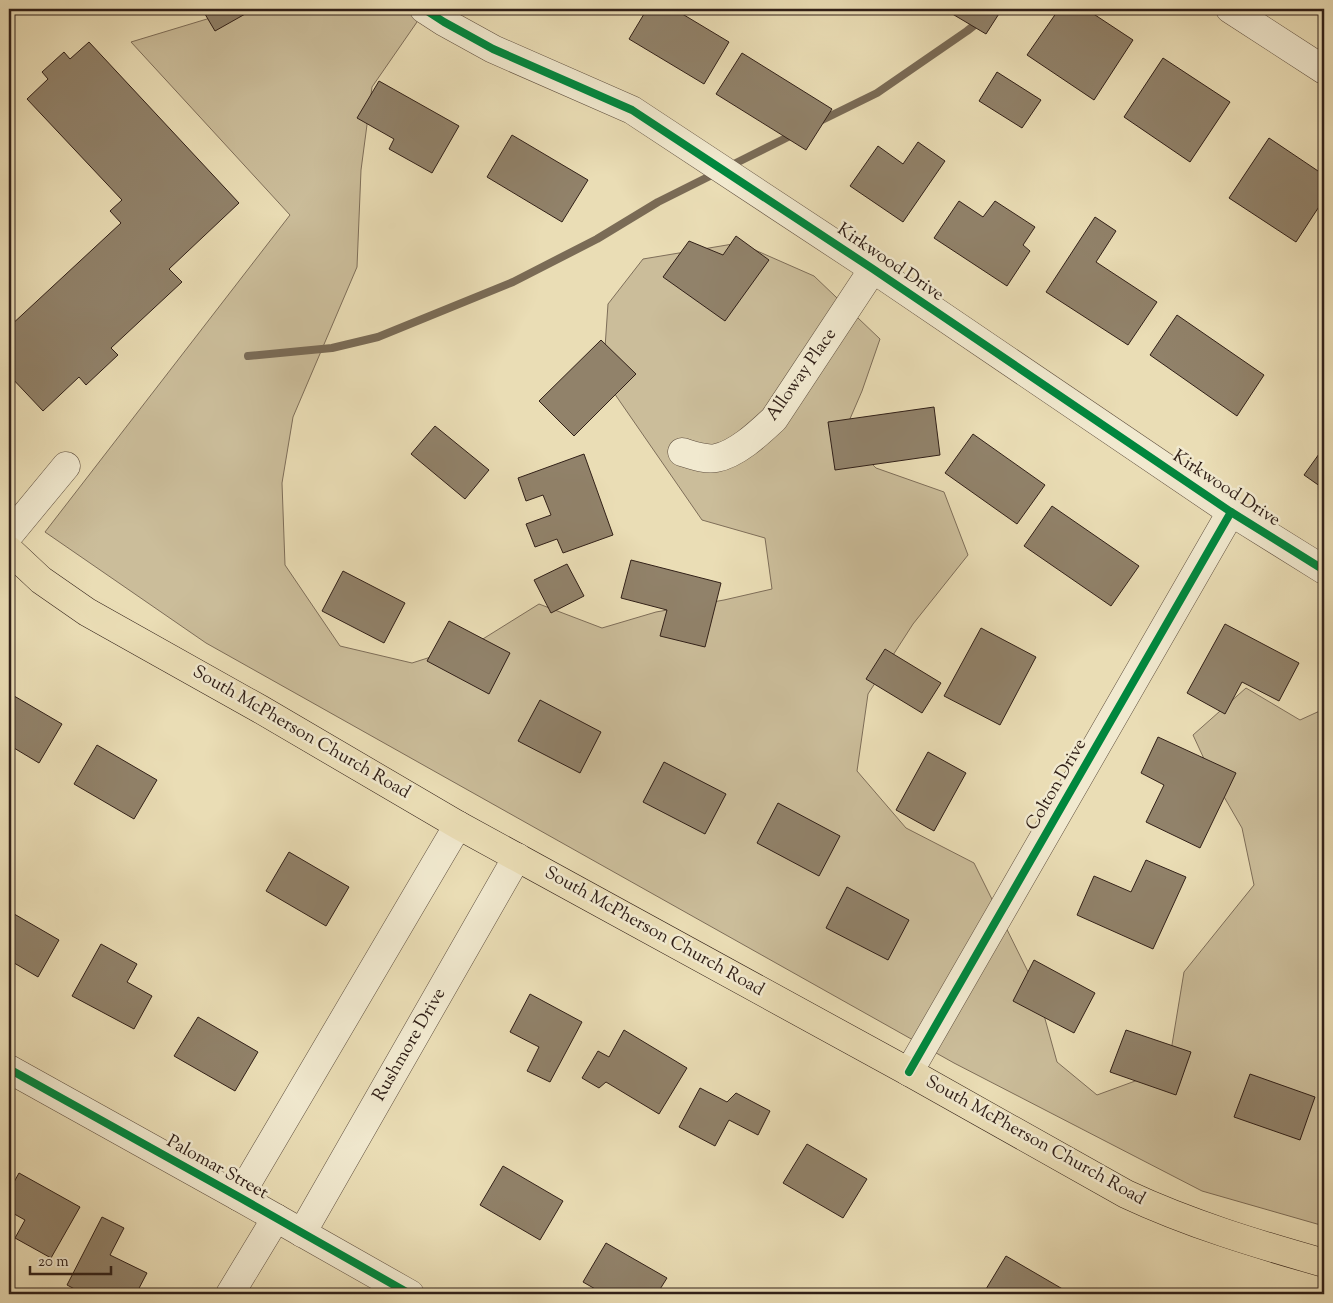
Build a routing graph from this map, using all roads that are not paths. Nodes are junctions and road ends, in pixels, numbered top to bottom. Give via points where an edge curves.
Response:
1 (424, 9) edge
2 (1230, 9) edge
3 (1324, 70) edge
4 (873, 269) junction
5 (682, 452) dead end
6 (66, 466) dead end
7 (1231, 512) junction
8 (9, 535) edge
9 (9, 550) edge
10 (1324, 570) edge
11 (458, 825) junction
12 (517, 857) junction
13 (9, 1069) edge
14 (909, 1072) junction
15 (239, 1197) junction
16 (276, 1218) junction
17 (302, 1233) junction
18 (1324, 1263) edge
19 (230, 1294) edge
20 (410, 1294) edge

1 - 4 street, Kirkwood Drive via 493,49 632,110
2 - 3 street
4 - 5 street, Alloway Place via 774,419 735,451 716,458
4 - 7 street, Kirkwood Drive
6 - 8 street
7 - 10 street, Kirkwood Drive
7 - 14 street, Colton Drive
9 - 11 main road, South McPherson Church Road via 41,580 87,612 260,708
11 - 12 main road, South McPherson Church Road
11 - 15 street
12 - 14 main road, South McPherson Church Road
12 - 17 street, Rushmore Drive
13 - 15 street, Palomar Street
14 - 18 main road, South McPherson Church Road via 1158,1209 1245,1240
15 - 16 street, Palomar Street
16 - 17 street, Palomar Street
16 - 19 street
17 - 20 street, Palomar Street

